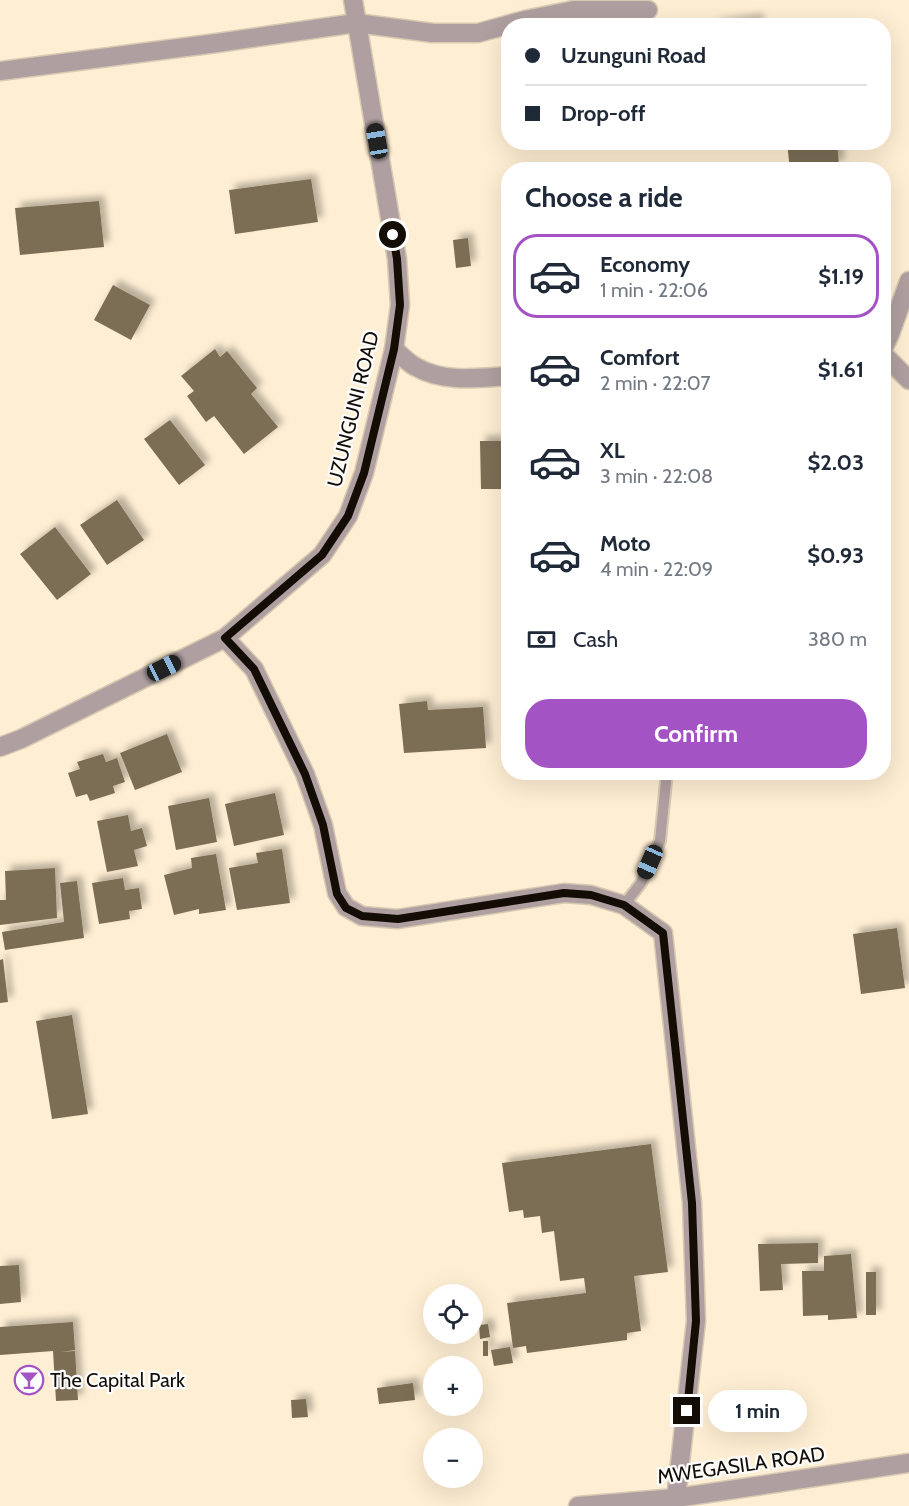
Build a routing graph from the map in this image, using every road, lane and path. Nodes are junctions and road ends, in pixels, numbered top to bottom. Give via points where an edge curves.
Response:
1 (353, 0) edge
2 (648, 10) dead end
3 (535, 18) edge
4 (356, 23) junction
5 (501, 27) edge
6 (0, 71) edge
7 (909, 281) edge
8 (891, 331) edge
9 (394, 349) junction
10 (891, 362) edge
11 (501, 376) edge
12 (909, 380) edge
13 (225, 638) junction
14 (0, 747) edge
15 (666, 780) edge
16 (624, 905) junction
17 (909, 1464) edge
18 (676, 1498) junction
19 (578, 1506) edge

1 - 4 street, UZUNGUNI ROAD
2 - 3 street via 574,10
4 - 5 street via 433,33 478,33
4 - 6 street
4 - 9 street, UZUNGUNI ROAD via 397,259 400,305
7 - 8 street
9 - 11 street via 415,367 435,375
9 - 13 street, UZUNGUNI ROAD via 364,473 348,516 322,555
10 - 12 street
13 - 14 street, UZUNGUNI ROAD
13 - 16 street via 254,669 305,774 323,825 337,894 346,908 362,916 398,919 564,893 591,895
15 - 16 lane via 660,841 641,883
16 - 18 street via 663,933 692,1203 696,1321
17 - 18 street, MWEGASILA ROAD
18 - 19 street, MWEGASILA ROAD

